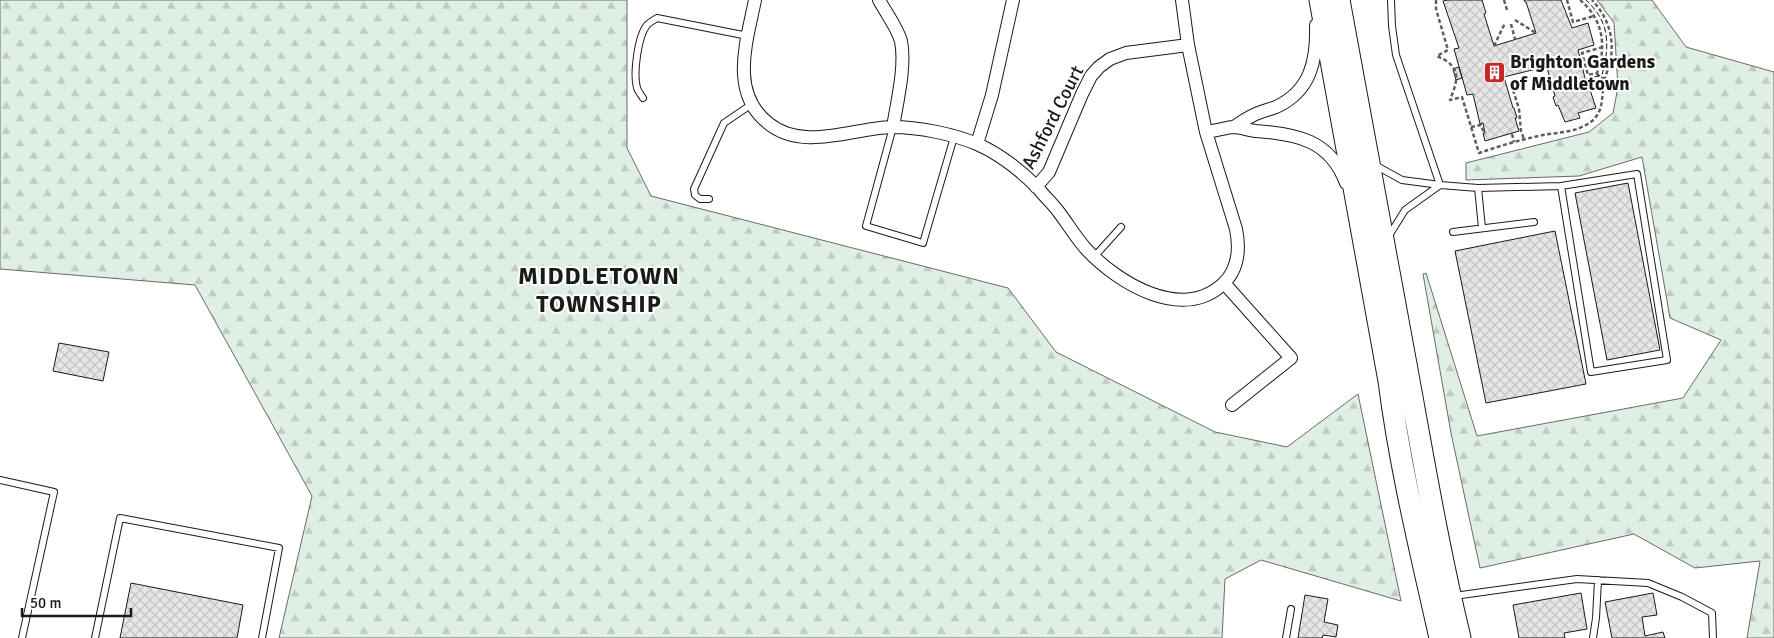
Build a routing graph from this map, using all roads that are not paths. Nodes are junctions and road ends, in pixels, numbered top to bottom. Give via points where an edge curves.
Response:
1 (755, 0) edge
2 (878, 0) edge
3 (1013, 0) edge
4 (1182, 0) edge
5 (1316, 0) edge
6 (1320, 0) edge
7 (1391, 0) edge
8 (1340, 2) edge
9 (748, 36) junction
10 (1188, 45) junction
11 (643, 98) dead end
12 (752, 104) junction
13 (893, 127) junction
14 (1234, 127) junction
15 (1206, 132) junction
16 (954, 137) junction
17 (977, 144) junction
18 (1368, 162) junction
19 (1440, 185) junction
20 (1561, 186) junction
21 (1036, 187) junction
22 (1478, 188) junction
23 (709, 199) dead end
24 (1359, 218) junction
25 (1534, 222) dead end
26 (1121, 227) dead end
27 (1482, 228) junction
28 (1454, 232) dead end
29 (1383, 246) junction
30 (1094, 257) junction
31 (1224, 283) junction
32 (1232, 405) dead end
33 (0, 480) edge
34 (1598, 580) junction
35 (1450, 596) junction
36 (1291, 608) dead end
37 (22, 638) edge
38 (95, 638) edge
39 (262, 638) edge
40 (1286, 638) edge
41 (1440, 638) edge
42 (1460, 638) edge
43 (1593, 638) edge
44 (1713, 638) edge

1 - 9 street
2 - 13 street via 894,25 902,53
3 - 17 street via 992,95
4 - 10 street
5 - 14 street via 1317,47 1306,82 1287,101
6 - 24 highway
7 - 19 lane via 1396,55
8 - 18 highway
9 - 11 lane via 657,18 648,23 638,50 636,79
9 - 12 street via 743,66 744,83
10 - 15 street
10 - 21 street, Ashford Court via 1126,53 1099,67 1082,94 1049,172
12 - 13 street via 768,124 780,131 807,137
12 - 23 lane via 724,123 694,189 700,199
13 - 16 street
13 - 16 lane via 866,226 923,244
14 - 15 street
14 - 24 street via 1279,132 1318,146 1341,169
15 - 31 street via 1239,244 1233,270
16 - 17 street
17 - 21 street via 1013,166
18 - 19 lane via 1402,180
18 - 29 highway
19 - 22 lane
19 - 29 lane via 1405,210
20 - 20 lane via 1637,174 1667,360 1591,372
20 - 22 lane
21 - 30 street
22 - 27 lane
24 - 41 highway via 1393,416
25 - 27 lane
26 - 30 lane
27 - 28 lane
29 - 35 highway
30 - 31 street via 1114,274 1164,298 1186,300 1201,297
31 - 32 street via 1291,358
33 - 37 lane via 54,492
34 - 35 lane via 1577,579
34 - 43 lane
34 - 44 lane via 1648,583 1682,597 1712,613
35 - 42 highway
36 - 40 lane
38 - 39 lane via 120,518 279,548

